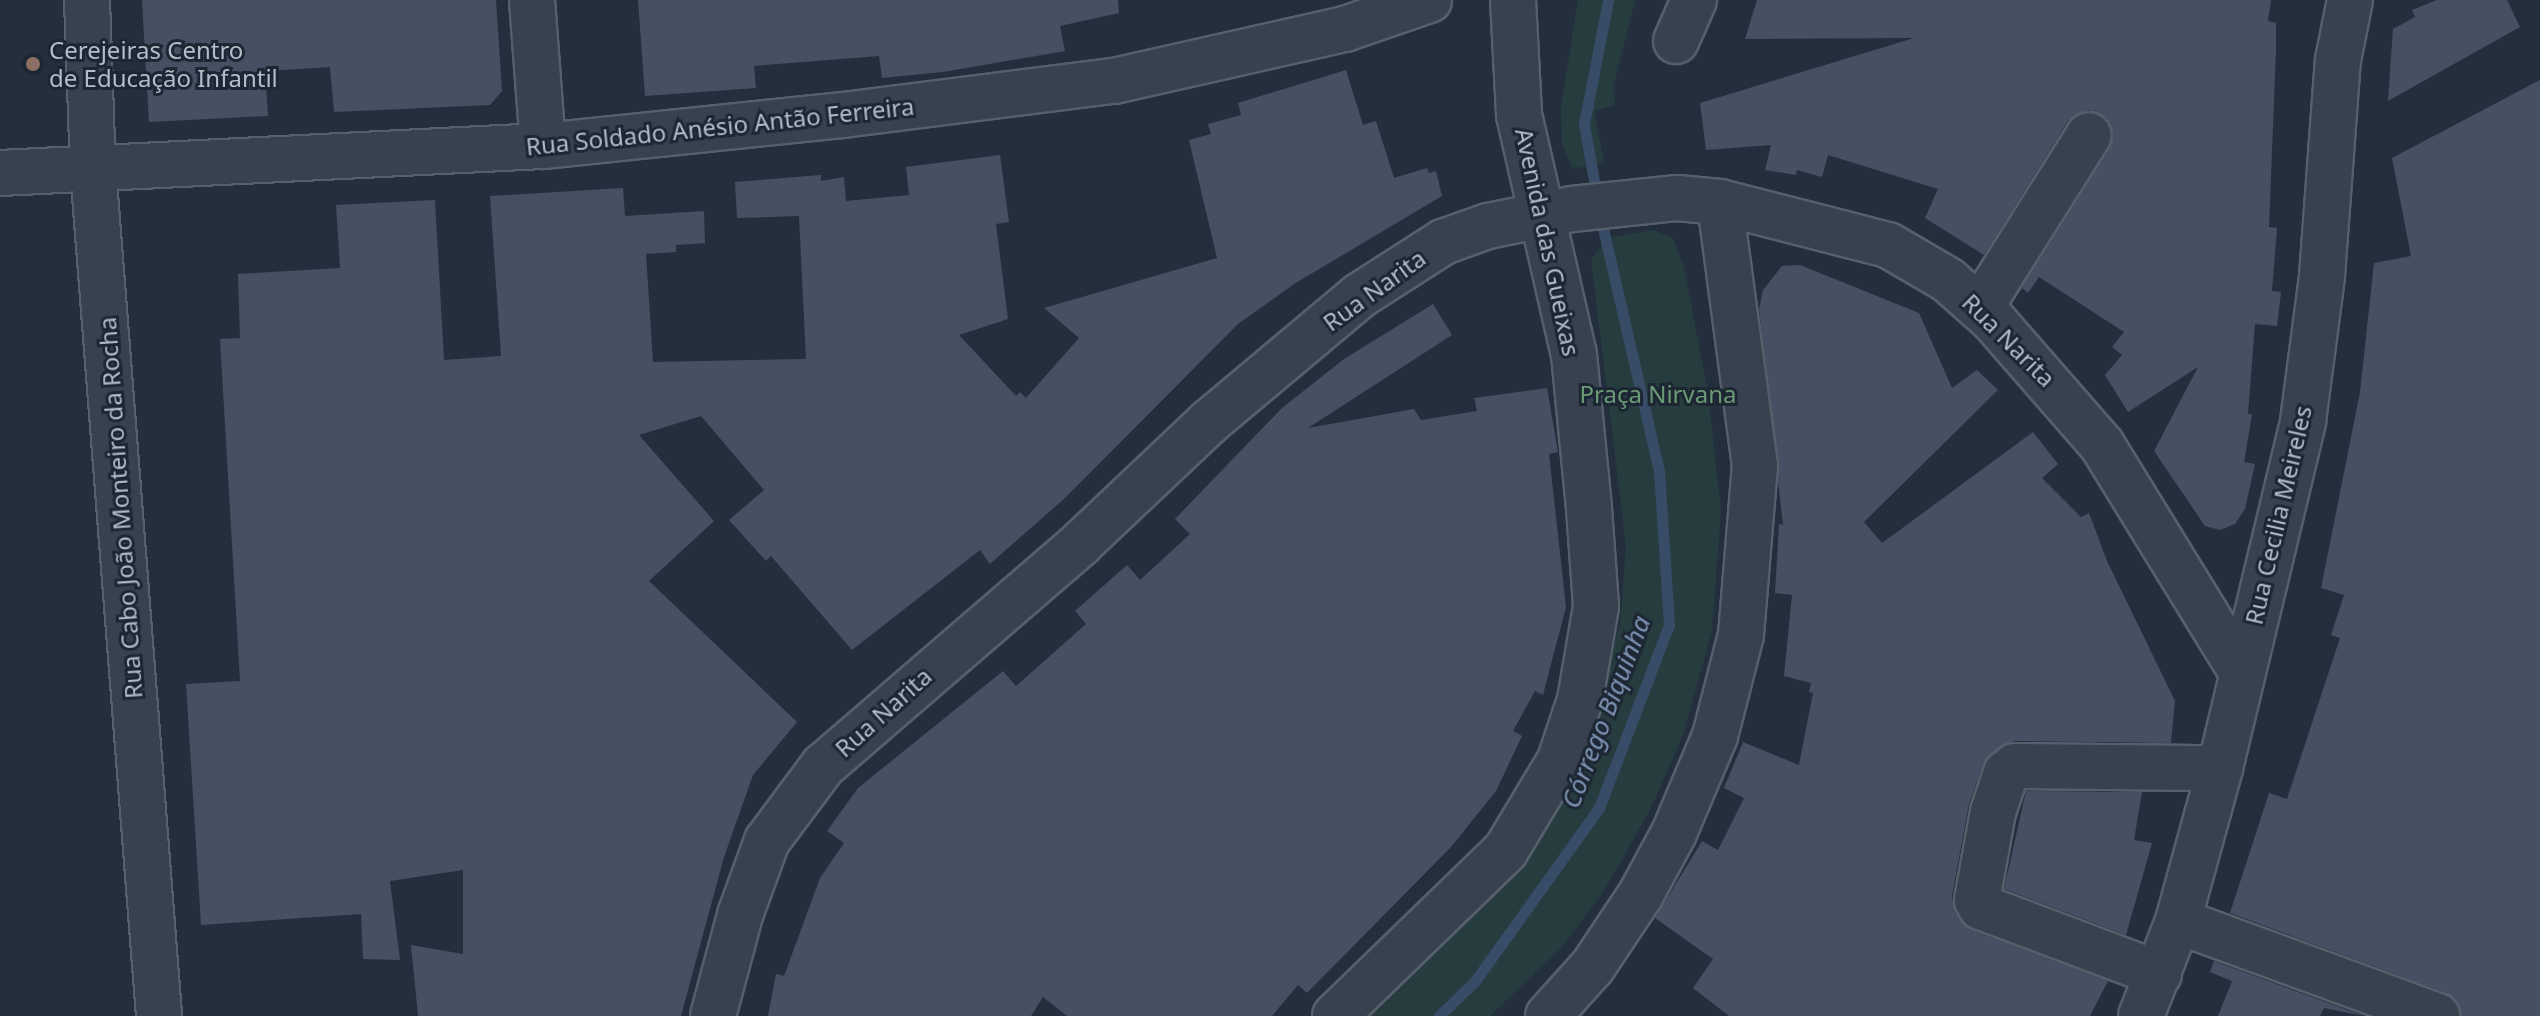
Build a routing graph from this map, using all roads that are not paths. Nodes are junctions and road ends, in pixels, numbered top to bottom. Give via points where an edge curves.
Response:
1 (87, 0) edge
2 (532, 0) edge
3 (1429, 0) edge
4 (1513, 0) edge
5 (1694, 0) edge
6 (2350, 0) edge
7 (1676, 41) dead end
8 (2089, 135) dead end
9 (543, 146) junction
10 (93, 169) junction
11 (0, 173) edge
12 (1720, 202) junction
13 (1558, 211) junction
14 (1980, 308) junction
15 (2241, 671) junction
16 (2220, 768) junction
17 (2178, 921) junction
18 (2159, 974) junction
19 (159, 1016) edge
20 (713, 1016) edge
21 (1335, 1016) edge
22 (1548, 1016) edge
23 (2141, 1016) edge
24 (2437, 1016) edge

1 - 10 street, Rua Cabo João Monteiro da Rocha
2 - 9 street
3 - 9 street, Rua Soldado Anésio Antão Ferreira via 1345,29 1114,81
4 - 13 street, Avenida das Gueixas via 1519,114
5 - 7 street
6 - 15 street, Rua Cecilia Meireles via 2338,60 2322,276 2303,421
8 - 14 street
9 - 10 street, Rua Soldado Anésio Antão Ferreira
10 - 11 street, Rua Soldado Anésio Antão Ferreira
10 - 19 street, Rua Cabo João Monteiro da Rocha
12 - 13 street, Rua Narita via 1677,198
12 - 14 street, Rua Narita via 1888,245 1948,280
12 - 22 street via 1755,466 1741,635 1715,736 1674,833 1593,966
13 - 20 street, Rua Narita via 1443,242 1359,296 844,746 793,801 767,841
13 - 21 street, Avenida das Gueixas via 1596,606 1580,700 1560,760 1506,850
14 - 15 street, Rua Narita via 2102,445
15 - 16 street, Rua Cecilia Meireles
16 - 17 street, Rua Cecilia Meireles
16 - 18 street via 2015,766 2006,773 1993,812 1977,900 1985,911
17 - 18 street, Rua Cecilia Meireles
17 - 24 street
18 - 23 street, Rua Cecilia Meireles

